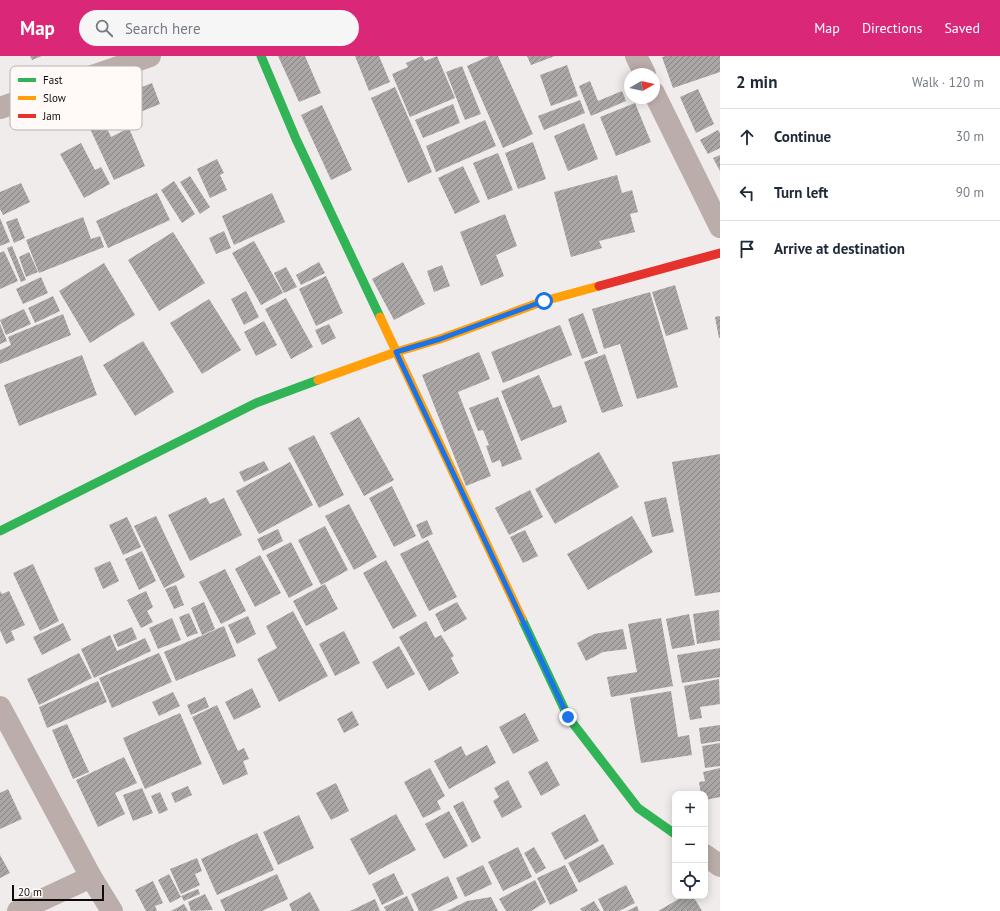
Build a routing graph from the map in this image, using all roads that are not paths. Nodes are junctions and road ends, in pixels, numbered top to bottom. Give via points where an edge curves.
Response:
1 (150, 56) edge
2 (261, 56) edge
3 (636, 56) edge
4 (121, 66) edge
5 (642, 68) edge
6 (659, 104) edge
7 (10, 105) edge
8 (0, 108) edge
9 (720, 228) edge
10 (720, 253) edge
11 (396, 352) junction
12 (0, 532) edge
13 (0, 707) edge
14 (672, 832) edge
15 (708, 857) edge
16 (720, 866) edge
17 (91, 877) junction
18 (18, 911) edge
19 (112, 911) edge

1 - 4 street
2 - 11 street via 296,139
3 - 5 street
6 - 9 street
7 - 8 street
10 - 11 street via 544,301 440,339
11 - 12 street via 256,403
11 - 14 street via 568,717 638,808
13 - 17 street
15 - 16 street
17 - 18 street
17 - 19 street

